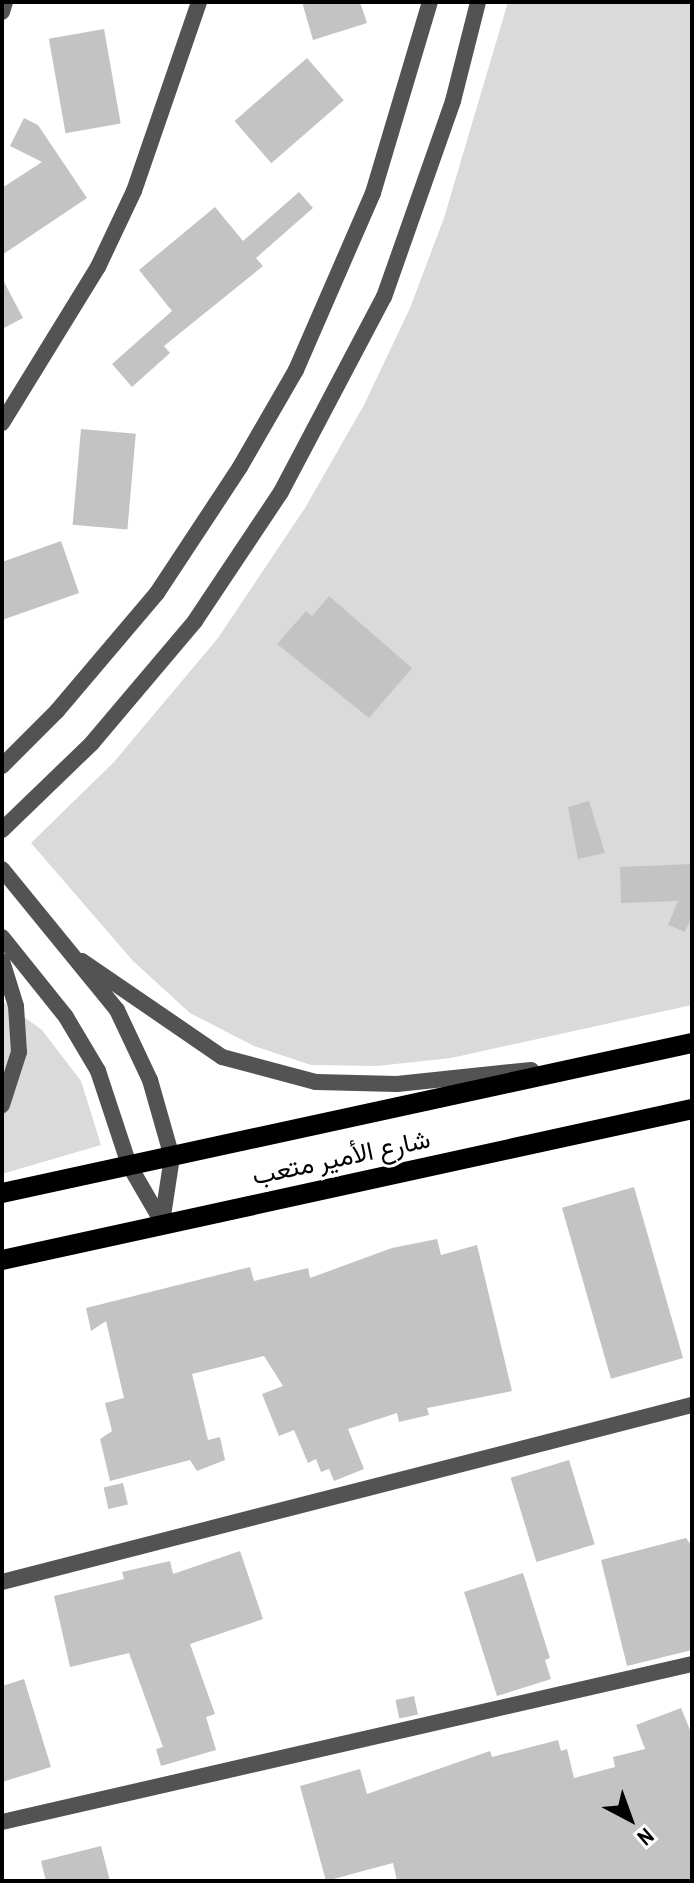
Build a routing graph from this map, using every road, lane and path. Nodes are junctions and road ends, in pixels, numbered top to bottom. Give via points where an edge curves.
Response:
1 (5, 2) edge
2 (199, 2) edge
3 (430, 2) edge
4 (478, 2) edge
5 (2, 12) edge
6 (2, 423) edge
7 (2, 766) edge
8 (2, 830) edge
9 (2, 869) edge
10 (2, 937) edge
11 (2, 961) edge
12 (82, 961) junction
13 (134, 996) junction
14 (117, 1010) junction
15 (692, 1043) edge
16 (593, 1064) junction
17 (2, 1105) edge
18 (692, 1109) edge
19 (172, 1157) junction
20 (129, 1165) junction
21 (2, 1193) edge
22 (162, 1222) junction
23 (2, 1260) edge
24 (692, 1405) edge
25 (2, 1582) edge
26 (692, 1664) edge
27 (2, 1822) edge

1 - 5 street
2 - 6 street via 134,191 84,291
3 - 7 street via 373,193 340,278 289,382 157,593 57,711
4 - 8 street via 453,101 384,297 281,492 195,621 92,743
9 - 12 street
10 - 20 street via 66,1017 98,1071
11 - 17 street via 16,1006 19,1052
12 - 13 street
12 - 14 street
13 - 14 street
13 - 16 street via 222,1057 316,1082 397,1084
14 - 19 street via 150,1080
15 - 16 main road, شارع الأمير متعب
16 - 19 main road, شارع الأمير متعب
18 - 22 main road, شارع الأمير متعب
19 - 20 main road, شارع الأمير متعب
19 - 22 street
20 - 21 main road, شارع الأمير متعب
20 - 22 street
22 - 23 main road, شارع الأمير متعب
24 - 25 street
26 - 27 street

